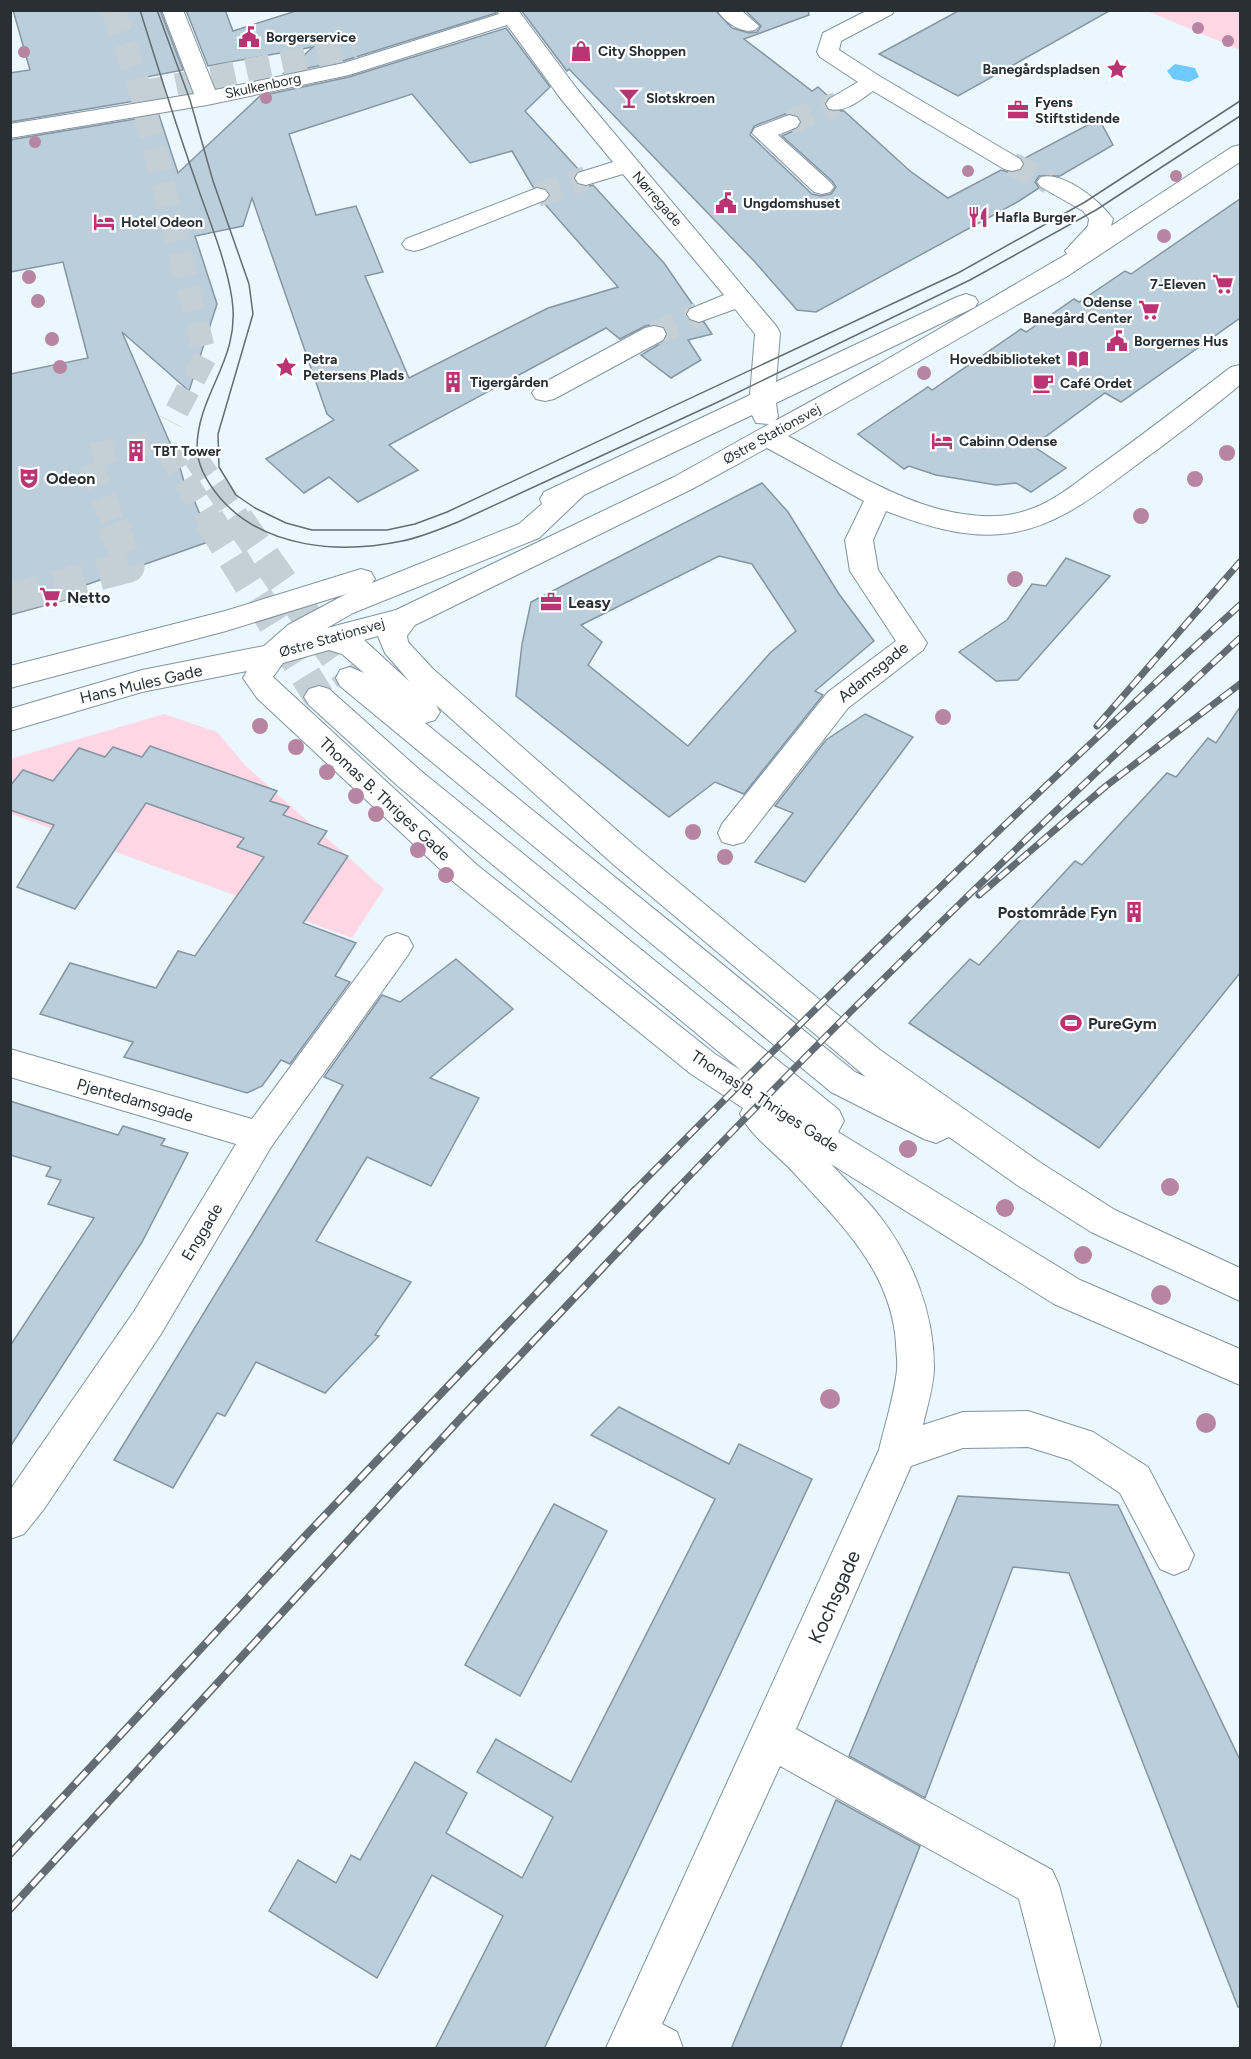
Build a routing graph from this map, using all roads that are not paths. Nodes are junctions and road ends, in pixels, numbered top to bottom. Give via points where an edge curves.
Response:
1 (172, 10) edge
2 (473, 10) edge
3 (727, 10) edge
4 (885, 10) edge
5 (509, 14) edge
6 (748, 26) dead end
7 (355, 48) tunnel mouth
8 (873, 82) junction
9 (207, 98) junction
10 (837, 104) tunnel mouth
11 (789, 122) tunnel mouth
12 (10, 132) edge
13 (1240, 152) edge
14 (1012, 164) tunnel mouth
15 (627, 165) junction
16 (586, 178) tunnel mouth
17 (1049, 182) tunnel mouth
18 (822, 187) dead end
19 (537, 195) tunnel mouth
20 (1090, 238) junction
21 (414, 244) dead end
22 (1057, 272) junction
23 (740, 298) junction
24 (699, 314) tunnel mouth
25 (654, 334) tunnel mouth
26 (1240, 373) edge
27 (545, 393) dead end
28 (762, 399) junction
29 (768, 437) junction
30 (573, 491) junction
31 (880, 496) junction
32 (405, 618) junction
33 (226, 621) junction
34 (298, 632) junction
35 (332, 639) junction
36 (273, 655) junction
37 (10, 677) edge
38 (350, 678) tunnel mouth
39 (319, 697) tunnel mouth
40 (10, 720) edge
41 (557, 795) junction
42 (734, 833) dead end
43 (397, 946) dead end
44 (10, 1063) edge
45 (703, 1064) junction
46 (259, 1136) junction
47 (1029, 1174) junction
48 (908, 1195) junction
49 (1240, 1285) edge
50 (1240, 1367) edge
51 (898, 1452) junction
52 (10, 1520) edge
53 (1174, 1555) dead end
54 (771, 1738) junction
55 (641, 2044) edge
56 (1076, 2049) edge

1 - 9 street
2 - 7 street
3 - 6 street
4 - 8 street via 831,38 828,52
5 - 9 street, Skulkenborg via 349,68
5 - 15 street, Nørregade
8 - 10 street
8 - 14 street
9 - 12 street, Skulkenborg
11 - 18 street via 763,133
13 - 22 street, Østre Stationsvej
15 - 16 street
15 - 23 street, Nørregade
17 - 20 street via 1096,210 1100,228
19 - 21 street
20 - 22 street
20 - 28 street, Østre Stationsvej via 1041,266
22 - 29 street, Østre Stationsvej
23 - 24 street
23 - 28 street, Nørregade via 768,333
25 - 27 street
26 - 31 street via 1117,467 1062,505 1032,519 993,526 952,522
28 - 29 street
28 - 30 street, Østre Stationsvej
29 - 31 street
29 - 32 street, Østre Stationsvej via 683,483
30 - 33 street, Østre Stationsvej via 348,585
30 - 34 street via 529,531 343,606
31 - 42 street, Adamsgade via 859,540 864,571 912,643 838,700
32 - 35 street, Østre Stationsvej
32 - 41 street via 392,634 395,646 423,677
33 - 34 street
33 - 37 street
34 - 35 street
34 - 36 street
35 - 36 street, Østre Stationsvej
35 - 41 street via 352,646 471,750
36 - 40 street, Hans Mules Gade via 142,681
36 - 45 street, Thomas B. Thriges Gade via 257,678 267,690 466,874
38 - 47 street via 843,1082
39 - 48 street via 410,779 817,1112
41 - 47 street via 868,1060
43 - 46 street, Enggade
44 - 46 street, Pjentedamsgade
45 - 48 street, Thomas B. Thriges Gade
45 - 51 street, Kochsgade via 793,1148 865,1225 886,1256 903,1291 913,1330 915,1369
46 - 52 street, Enggade via 148,1322
47 - 49 street via 1103,1221
48 - 50 street, Thomas B. Thriges Gade via 1067,1292
51 - 53 street via 963,1430 1028,1429 1080,1444 1134,1480
51 - 54 street, Kochsgade
54 - 55 street, Kochsgade
54 - 56 street via 1037,1885 1078,2042

